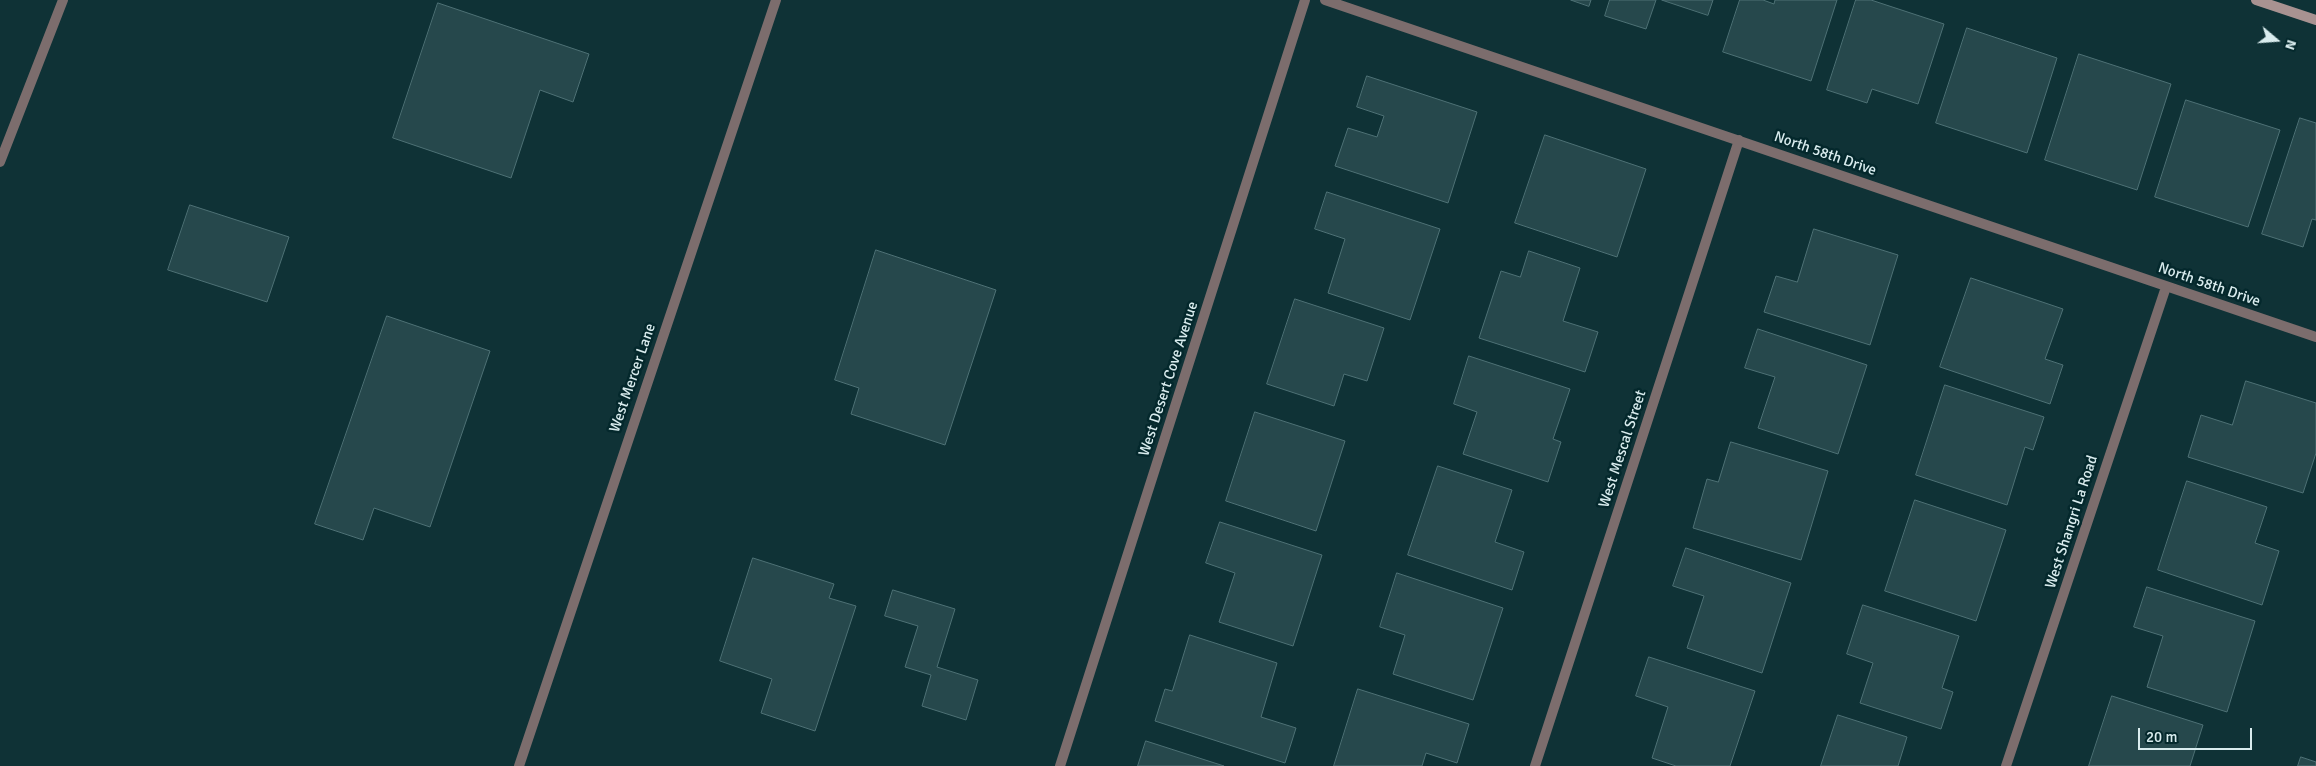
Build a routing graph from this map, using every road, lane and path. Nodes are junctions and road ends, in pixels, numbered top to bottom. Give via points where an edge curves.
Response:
1 (63, 0) edge
2 (776, 0) edge
3 (1305, 0) edge
4 (1325, 0) edge
5 (2256, 0) edge
6 (2316, 20) edge
7 (1740, 140) junction
8 (0, 162) edge
9 (2166, 287) junction
10 (2316, 337) edge
11 (519, 766) edge
12 (1060, 766) edge
13 (1535, 766) edge
14 (2006, 766) edge

1 - 8 street
2 - 11 street, West Mercer Lane
3 - 12 street, West Desert Cove Avenue
4 - 7 street, North 58th Drive
5 - 6 main road
7 - 9 street, North 58th Drive
7 - 13 street, West Mescal Street
9 - 10 street, North 58th Drive
9 - 14 street, West Shangri La Road

